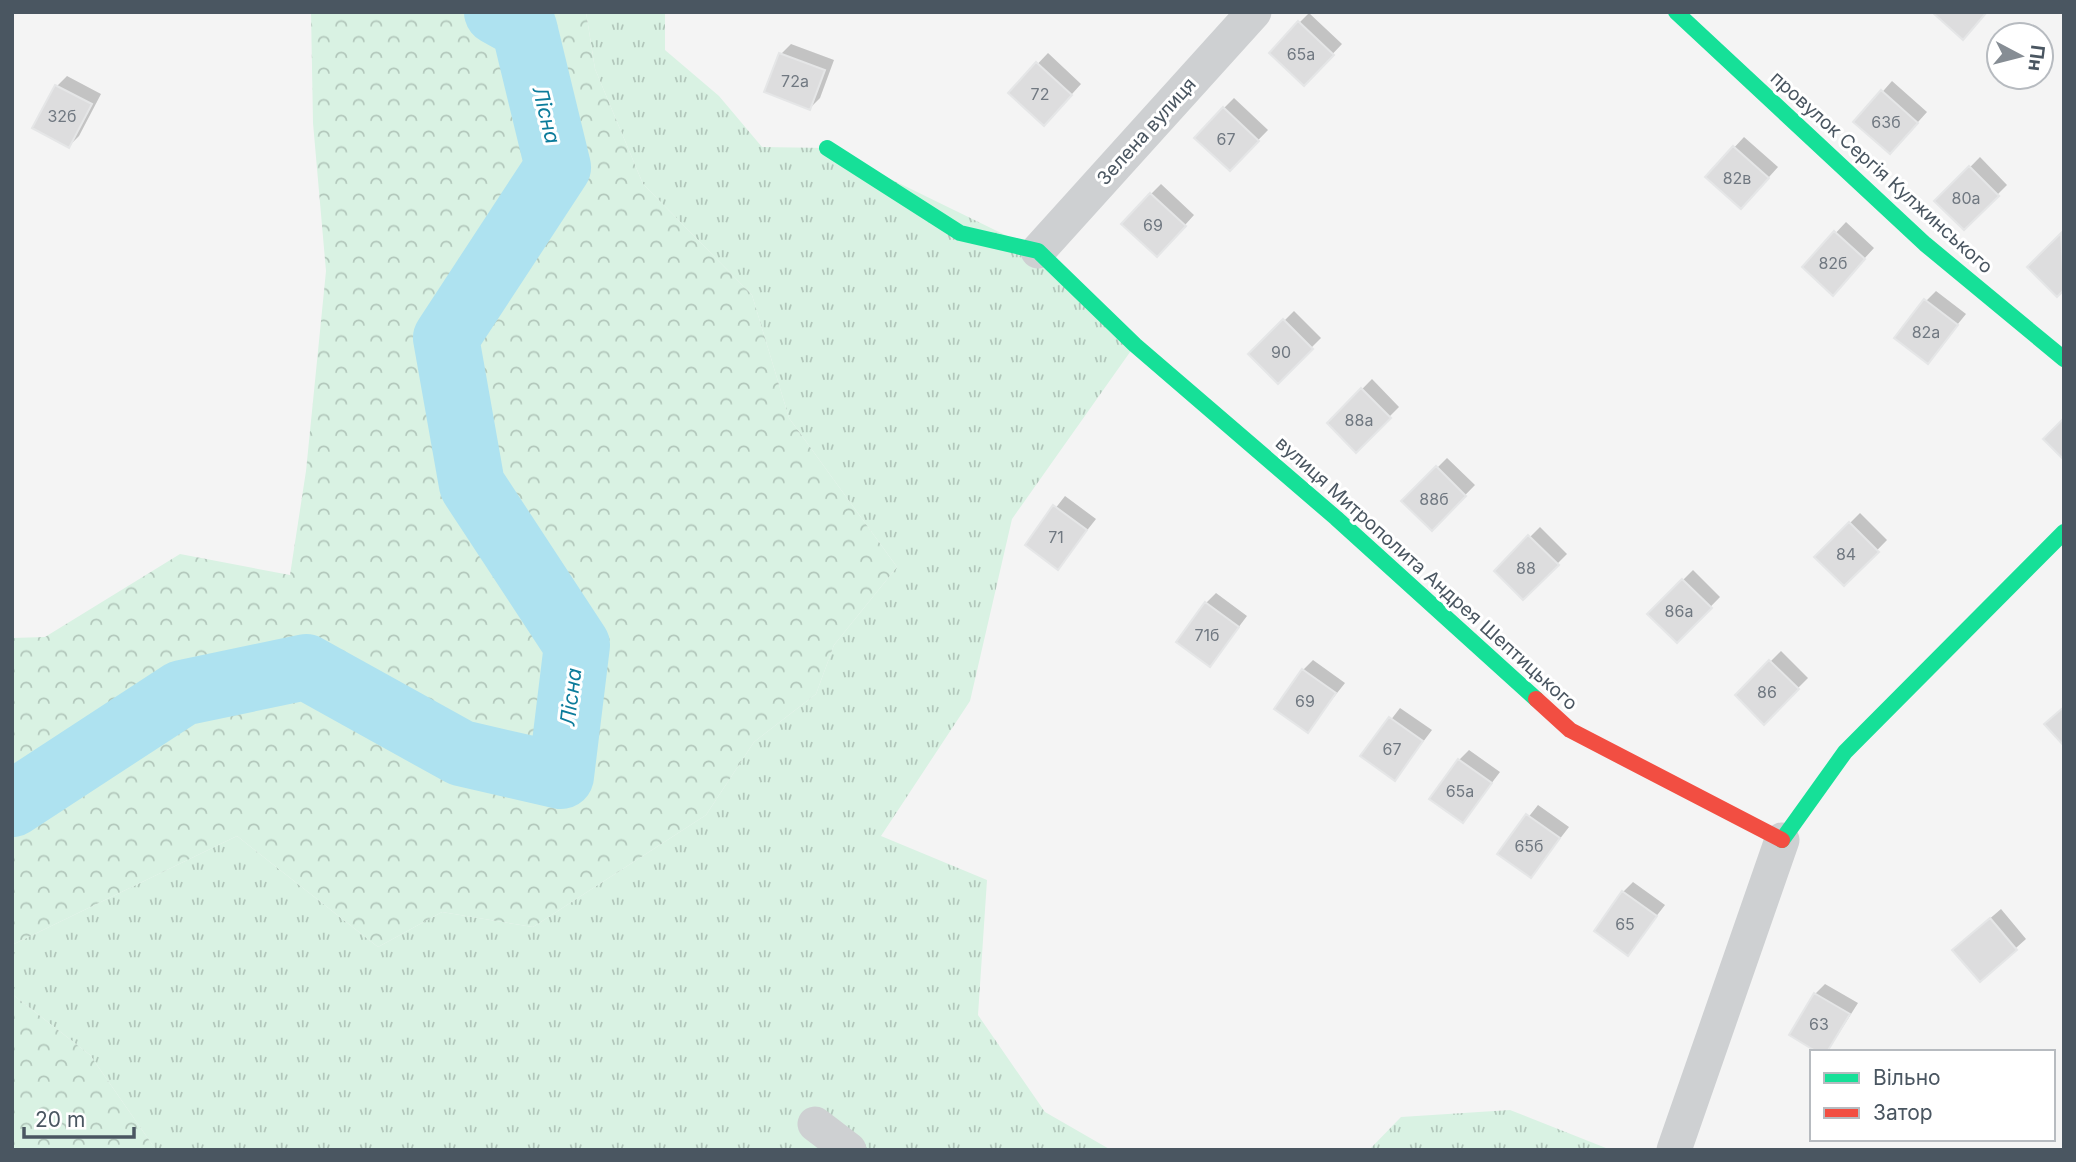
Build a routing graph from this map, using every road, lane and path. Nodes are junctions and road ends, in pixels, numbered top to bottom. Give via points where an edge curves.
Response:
1 (1254, 12) edge
2 (1676, 12) edge
3 (827, 148) dead end
4 (1038, 251) junction
5 (2064, 359) edge
6 (2064, 532) edge
7 (1782, 840) junction
8 (816, 1124) dead end
9 (849, 1150) edge
10 (1674, 1150) edge

1 - 4 street, Зелена вулиця
2 - 5 street, провулок Сергія Кулжинського via 1925,244
3 - 4 street via 960,233
4 - 7 street, вулиця Митрополита Андрея Шептицького via 1135,345 1336,518 1570,730
6 - 7 street via 1845,752
7 - 10 street
8 - 9 street

